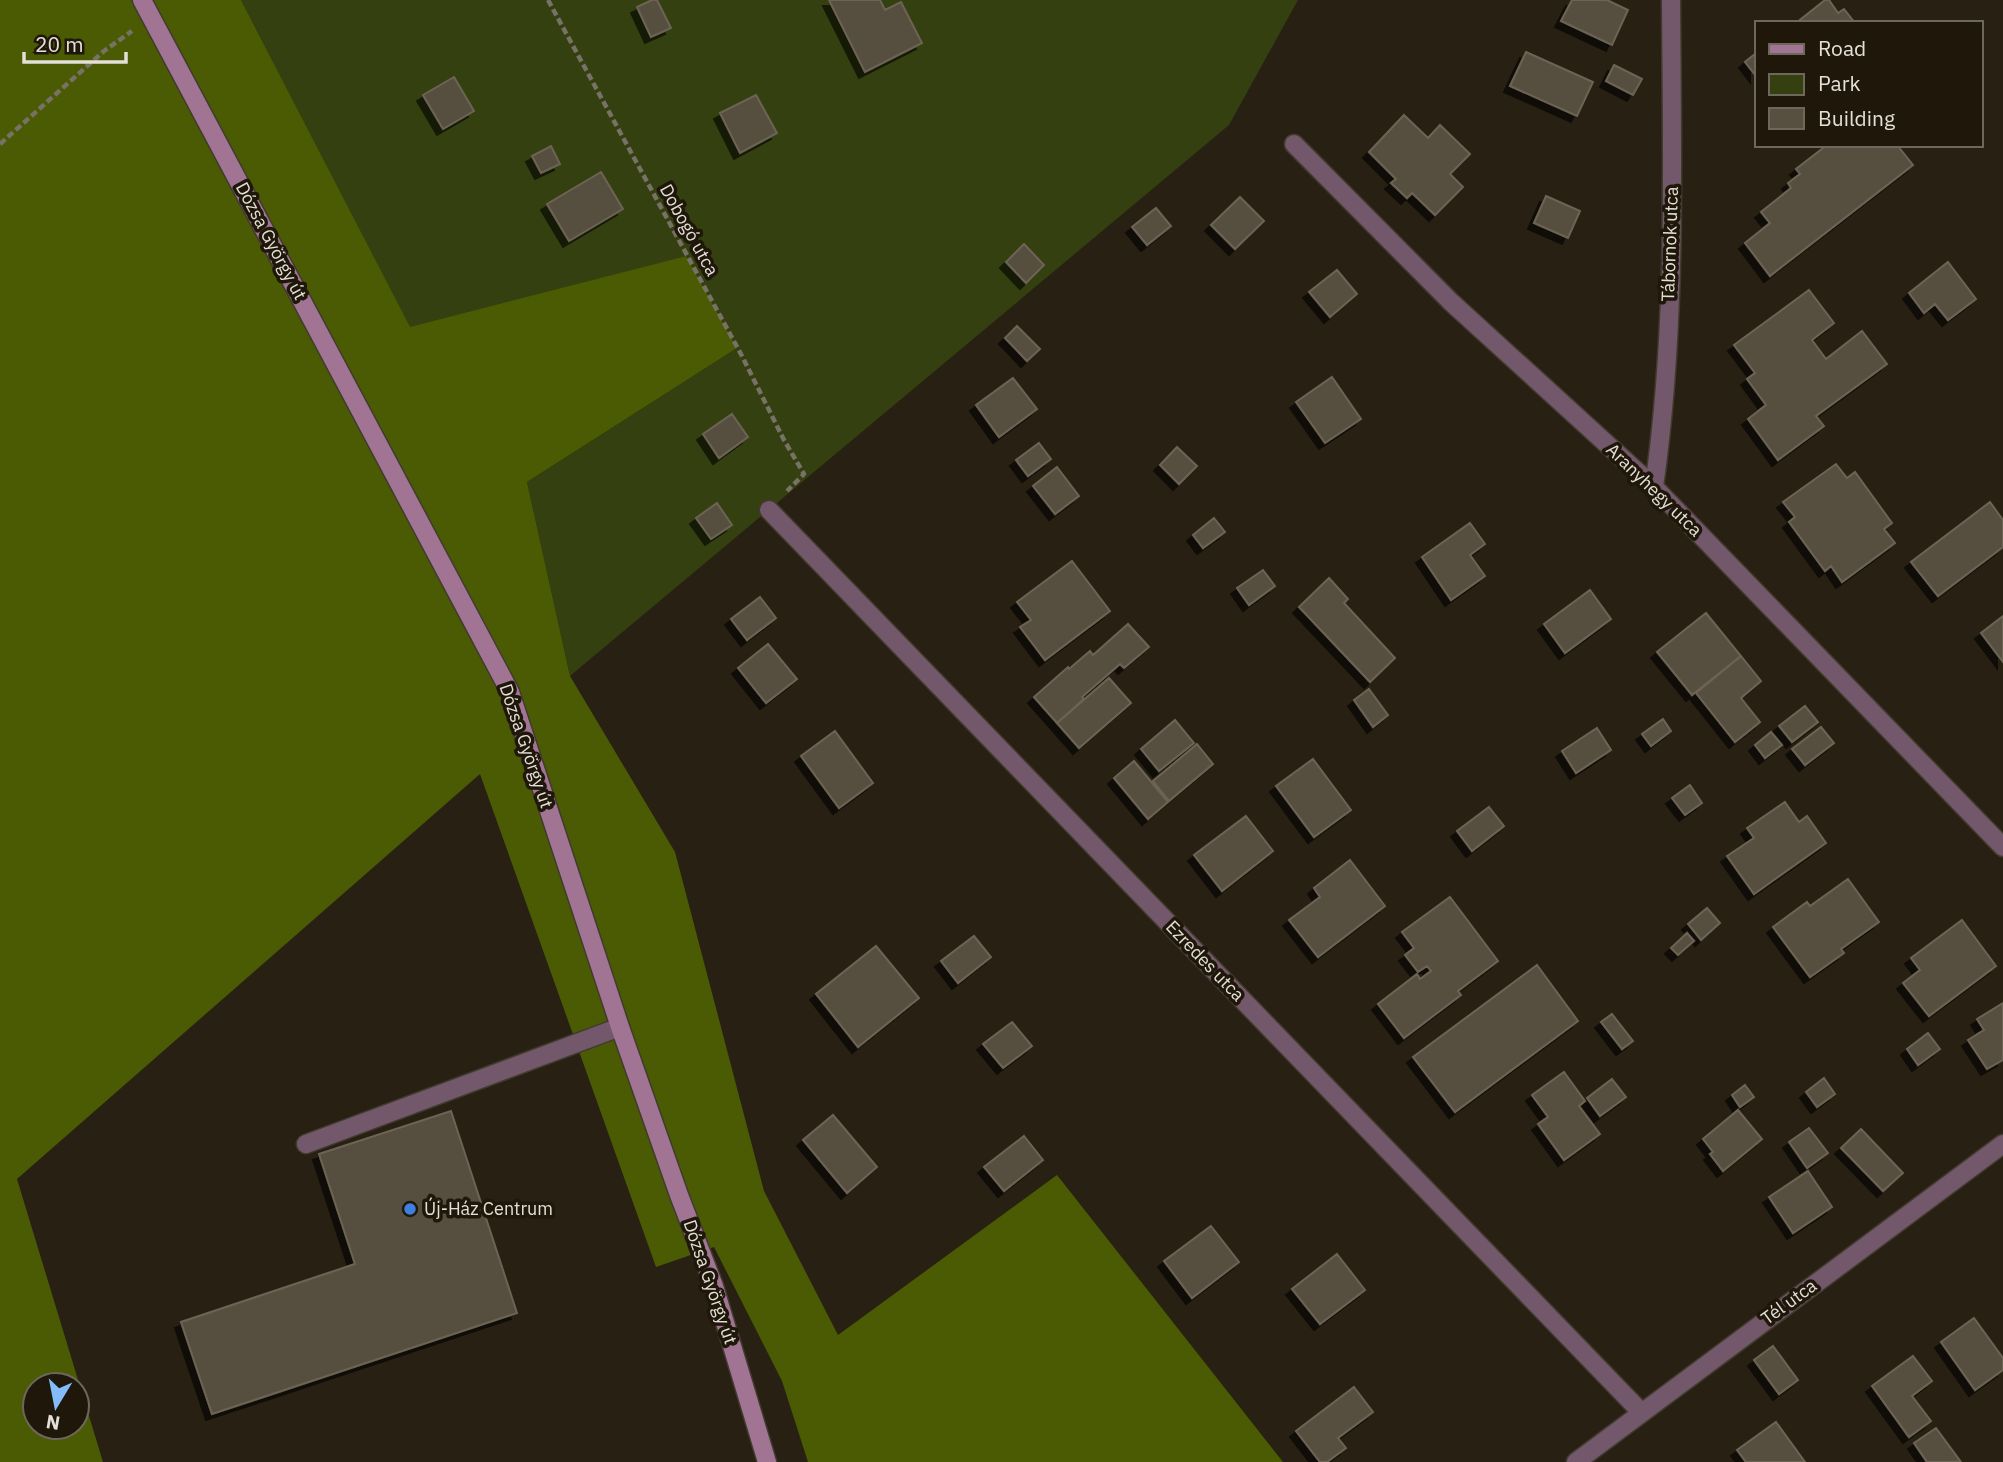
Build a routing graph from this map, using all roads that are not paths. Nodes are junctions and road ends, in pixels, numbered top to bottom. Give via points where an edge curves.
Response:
1 (142, 0) edge
2 (1671, 0) edge
3 (1294, 145) dead end
4 (1654, 487) junction
5 (769, 510) dead end
6 (2003, 847) edge
7 (621, 1027) junction
8 (306, 1144) dead end
9 (2003, 1144) edge
10 (1641, 1412) junction
11 (767, 1462) edge
12 (1576, 1462) edge

1 - 7 main road, Dózsa György út via 510,692
2 - 4 street, Tábornok utca via 1673,232 1662,429
3 - 4 street, Aranyhegy utca via 1451,302
4 - 6 street, Aranyhegy utca
5 - 10 street, Ezredes utca
7 - 8 street
7 - 11 main road, Dózsa György út via 714,1286
9 - 10 street, Tél utca
10 - 12 street, Tél utca

